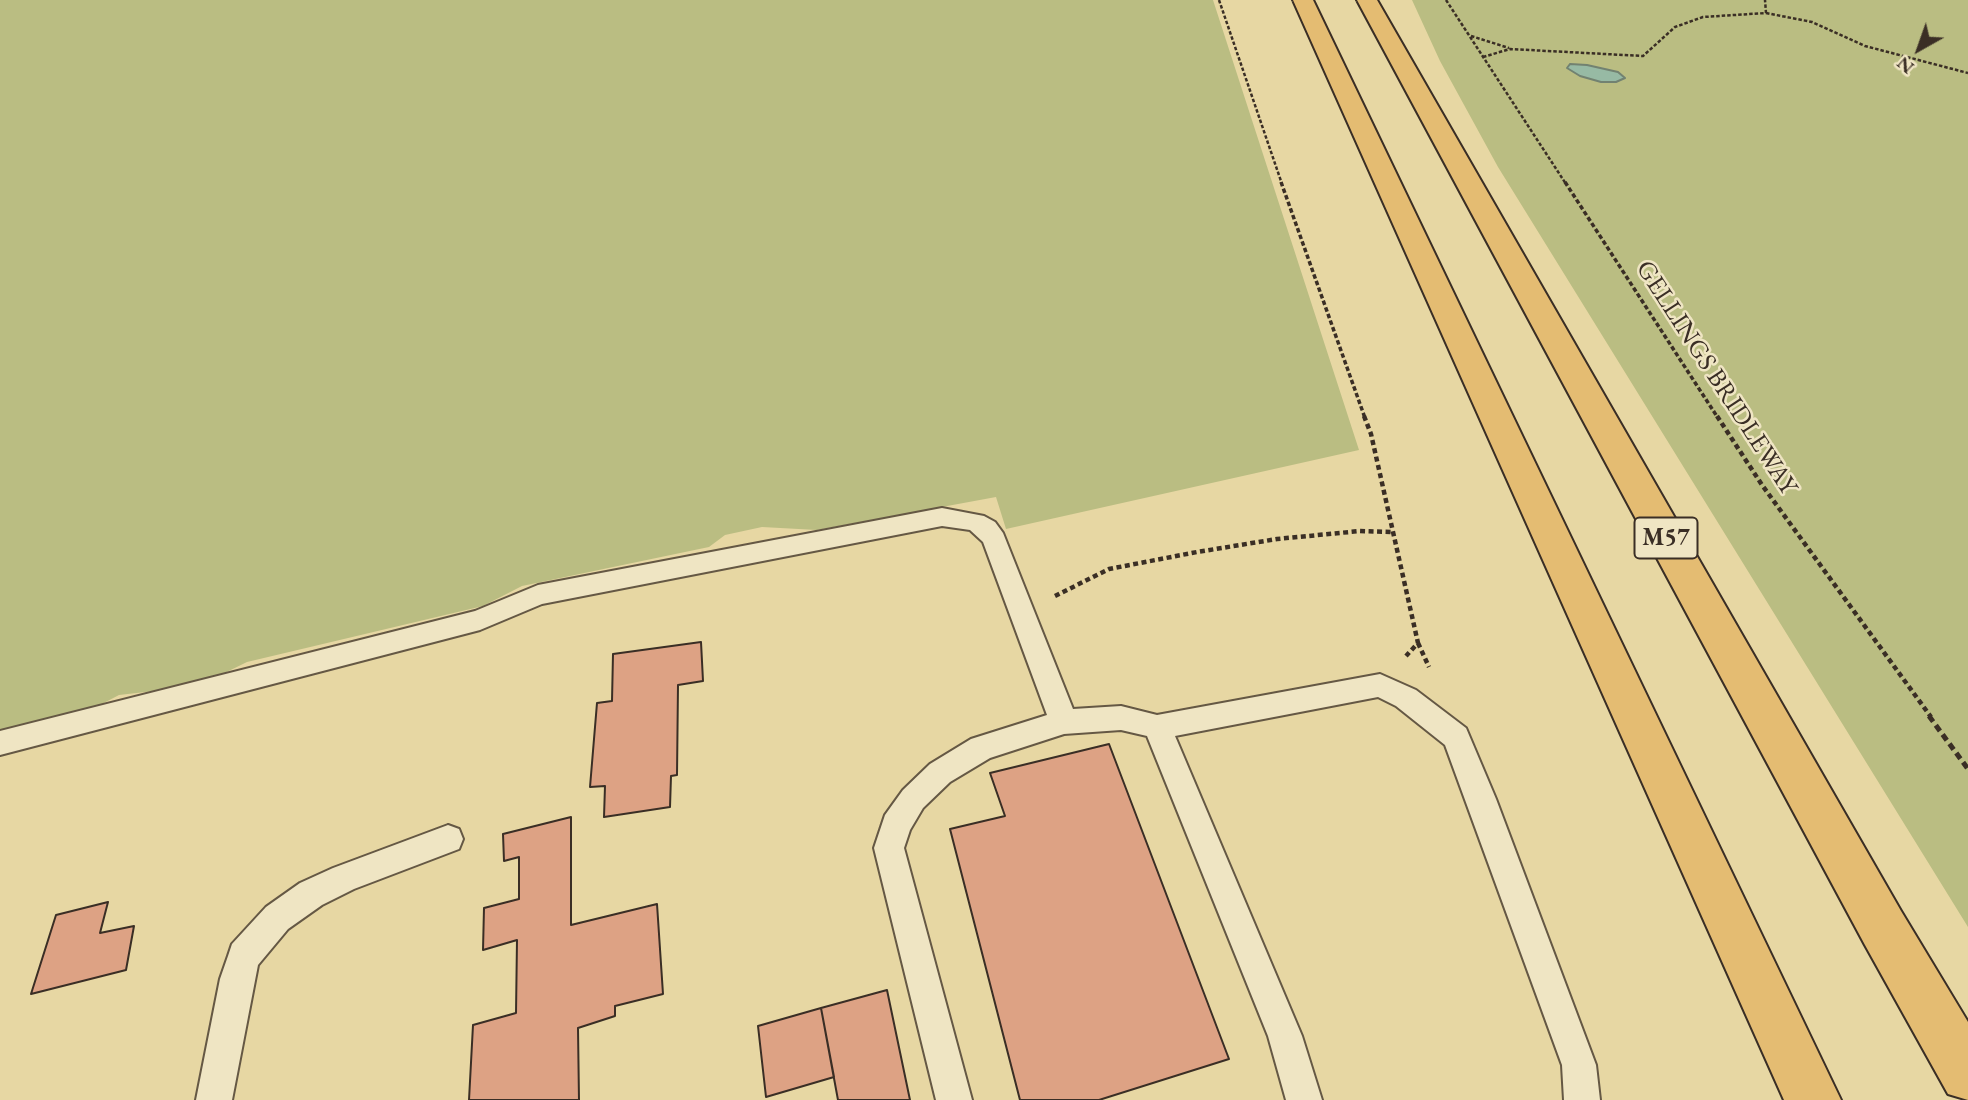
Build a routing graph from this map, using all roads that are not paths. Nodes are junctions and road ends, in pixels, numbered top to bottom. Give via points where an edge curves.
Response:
1 (1303, 0) edge
2 (1367, 0) edge
3 (1065, 722) junction
4 (1157, 727) junction
5 (0, 743) edge
6 (448, 839) dead end
7 (1968, 1074) edge
8 (214, 1100) edge
9 (954, 1100) edge
10 (1304, 1100) edge
11 (1582, 1100) edge
12 (1813, 1100) edge

1 - 12 highway
2 - 7 highway, M57
3 - 4 lane via 1121,718
3 - 5 lane via 994,539 986,528 968,520 942,517 538,595 480,620
3 - 9 lane via 981,748 940,774 913,799 896,825 889,848
4 - 10 lane via 1285,1036
4 - 11 lane via 1380,685 1406,698 1456,737 1579,1065
6 - 8 lane via 333,883 277,918 244,956

